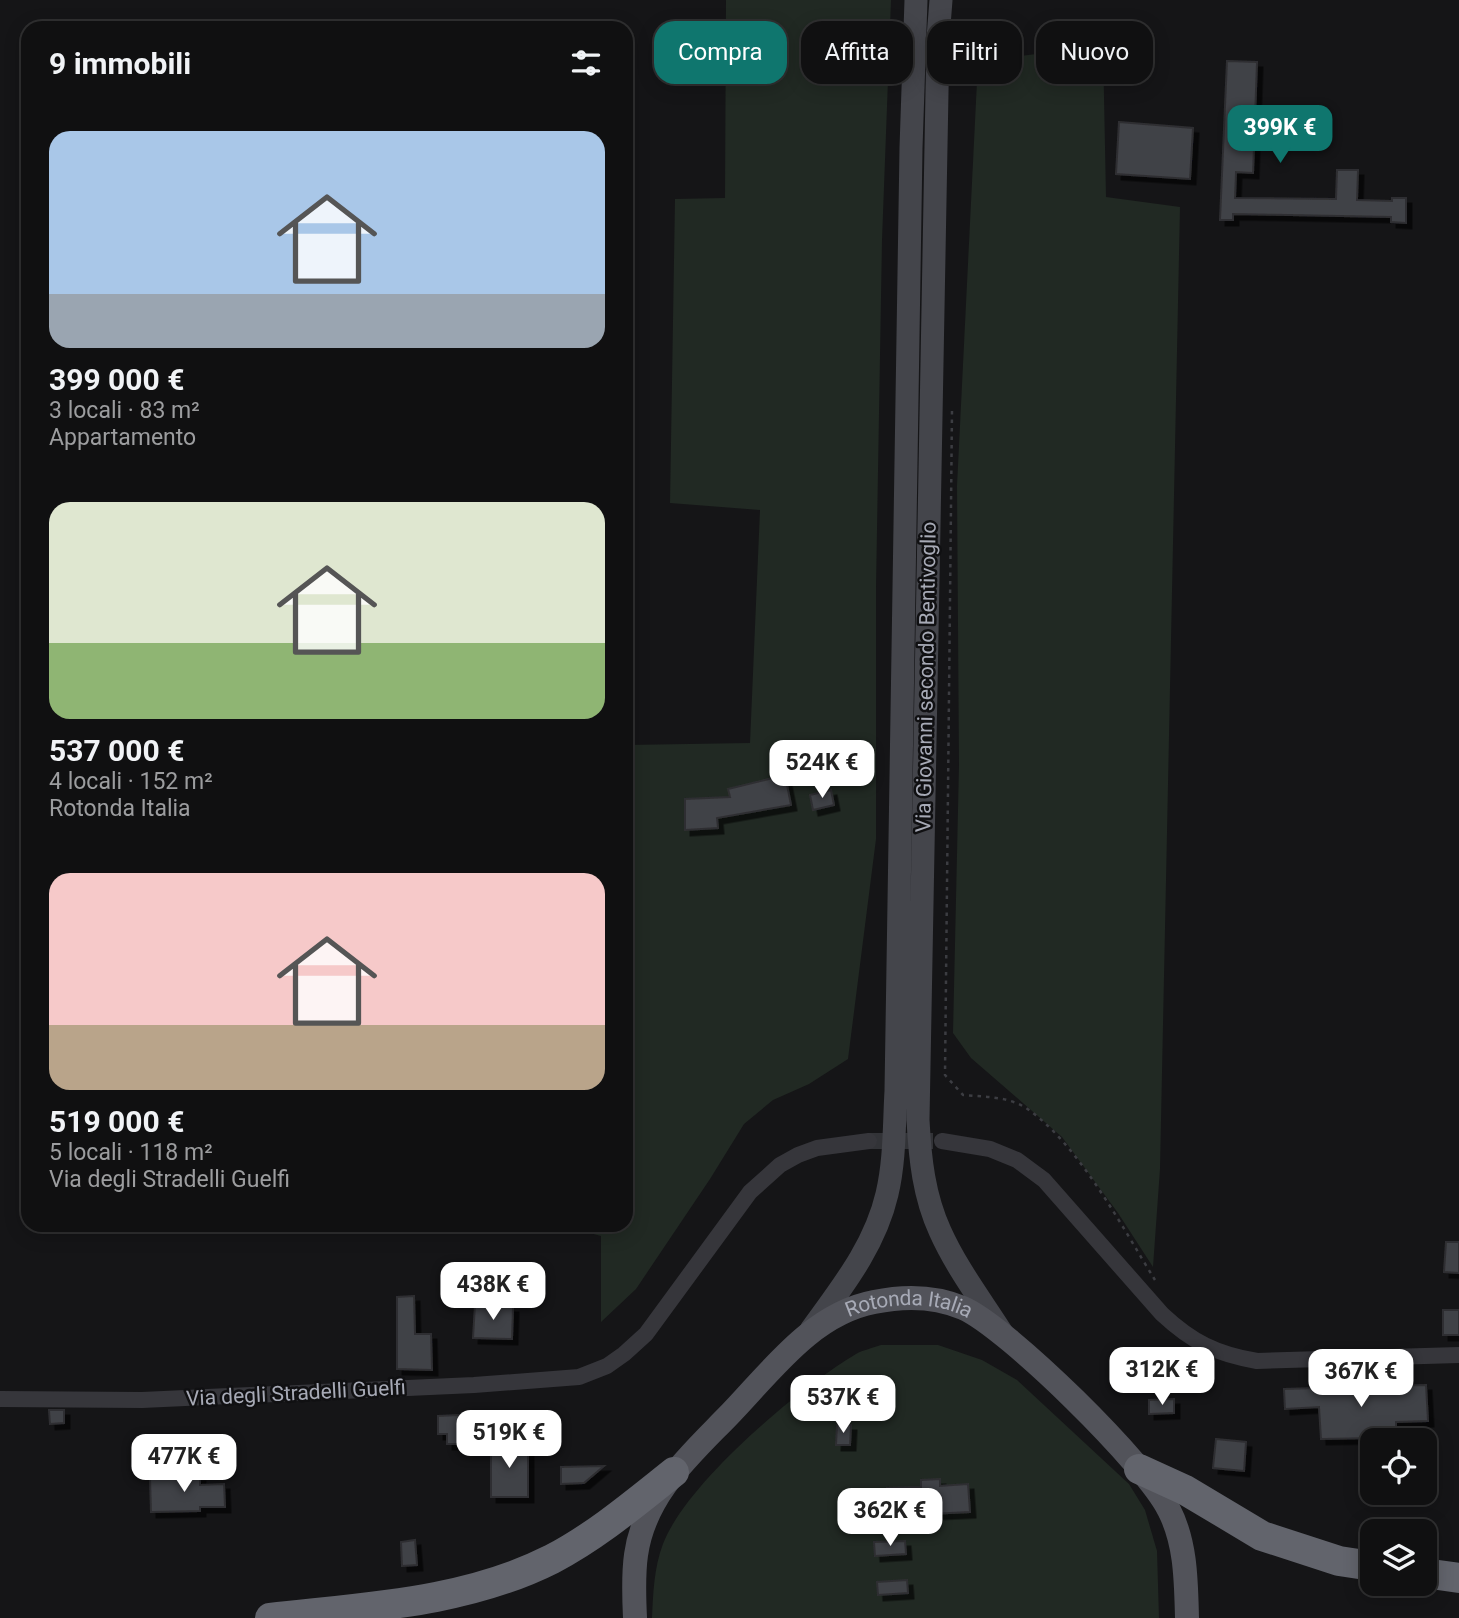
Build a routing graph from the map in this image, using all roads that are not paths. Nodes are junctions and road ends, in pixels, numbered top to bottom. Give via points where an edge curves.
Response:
1 (916, 0) edge
2 (941, 0) edge
3 (869, 1141) tunnel mouth
4 (942, 1141) tunnel mouth
5 (810, 1332) junction
6 (1002, 1333) junction
7 (1459, 1355) edge
8 (0, 1399) edge
9 (1139, 1469) junction
10 (674, 1472) junction
11 (1360, 1565) edge
12 (1437, 1575) edge
13 (1459, 1578) edge
14 (270, 1618) edge
15 (635, 1618) edge
16 (1187, 1618) edge

1 - 5 street, Via Giovanni secondo Bentivoglio via 891,1169 880,1216 861,1258
2 - 6 street, Via Giovanni secondo Bentivoglio via 918,1120 923,1174 940,1231
3 - 8 street, Via degli Stradelli Guelfi via 817,1148 780,1165 750,1192 646,1334 607,1366 579,1377 142,1401
4 - 7 street via 990,1149 1017,1160 1044,1180 1161,1314 1203,1346 1257,1361
5 - 6 main road, Rotonda Italia via 849,1309 897,1298 962,1308
5 - 10 main road, Rotonda Italia
6 - 9 main road, Rotonda Italia
9 - 11 highway via 1185,1490 1262,1536
9 - 16 main road, Rotonda Italia via 1168,1507 1177,1528
10 - 14 highway via 582,1542 491,1585 447,1596
10 - 15 main road, Rotonda Italia via 648,1514 636,1552
12 - 13 highway

